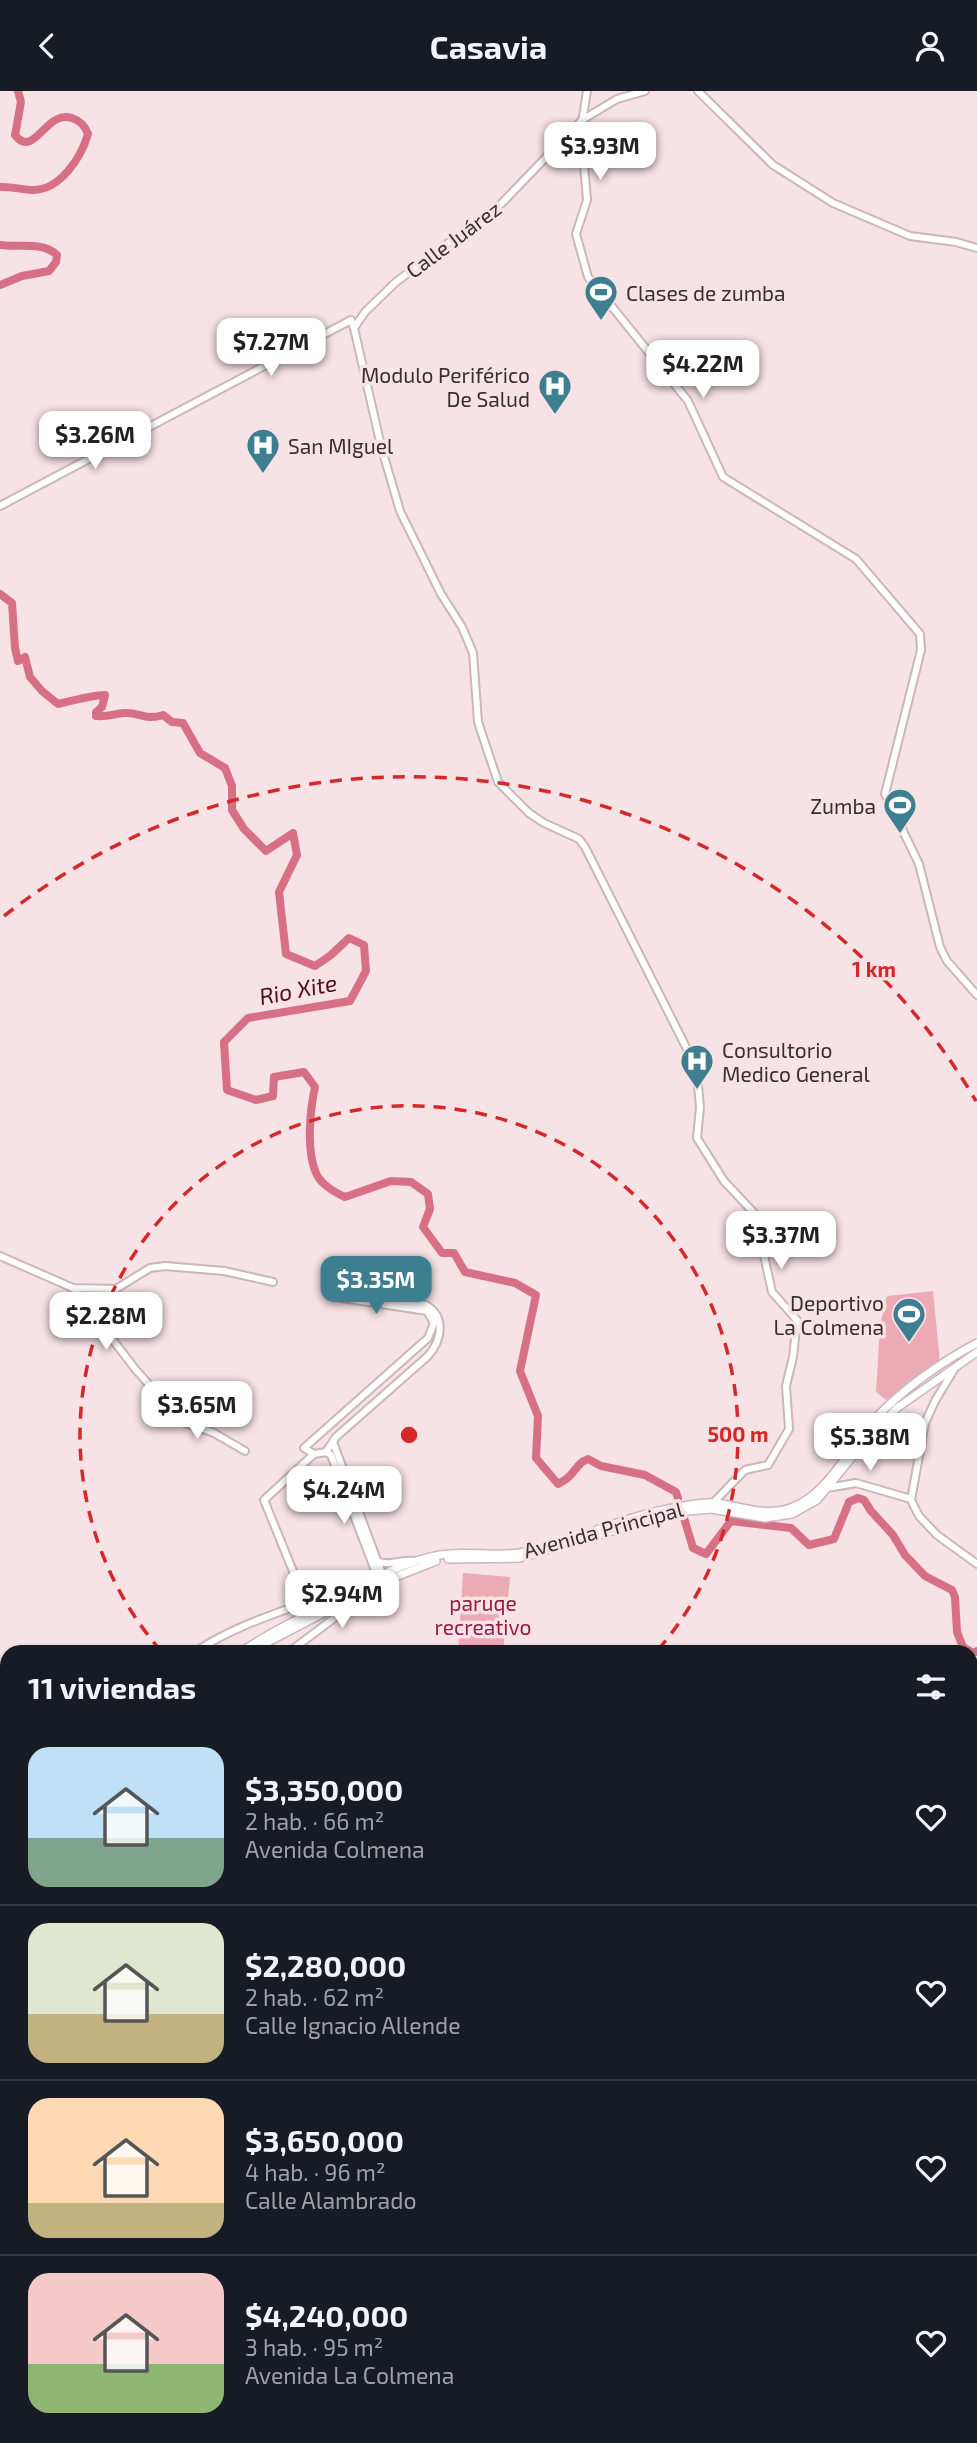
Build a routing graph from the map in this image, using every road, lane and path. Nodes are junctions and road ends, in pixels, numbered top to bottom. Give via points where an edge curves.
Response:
1 (587, 91) edge
2 (645, 91) edge
3 (698, 91) edge
4 (582, 120) junction
5 (977, 248) edge
6 (355, 328) junction
7 (0, 506) edge
8 (977, 995) edge
9 (0, 1256) edge
10 (273, 1282) dead end
11 (73, 1288) junction
12 (977, 1343) edge
13 (977, 1352) edge
14 (958, 1363) junction
15 (333, 1441) junction
16 (245, 1451) dead end
17 (326, 1452) junction
18 (314, 1454) junction
19 (827, 1488) junction
20 (912, 1501) junction
21 (712, 1506) junction
22 (376, 1561) junction
23 (415, 1562) junction
24 (977, 1564) edge
25 (379, 1581) junction
26 (333, 1600) junction
27 (306, 1603) junction
28 (209, 1645) edge
29 (250, 1645) edge
30 (262, 1645) edge
31 (299, 1645) edge

1 - 4 street
2 - 4 street, Calle Juárez via 617,99
3 - 5 street via 773,165 833,203 915,237
4 - 6 street, Calle Juárez via 500,204 396,282
4 - 8 street via 587,194 576,234 588,277 688,401 723,477 856,559 919,634 921,650 885,794 919,864 940,947
6 - 7 street via 351,320
6 - 21 street via 400,511 473,653 478,722 498,782 529,813 586,847 692,1059 700,1107 697,1138 724,1181 755,1213 772,1292 797,1320 786,1385 789,1429 768,1465 745,1469
9 - 11 street
10 - 11 street via 224,1271 165,1266 150,1268 116,1289
11 - 16 street via 161,1398 163,1409
12 - 21 main road via 888,1406 816,1493 799,1505 765,1512
13 - 14 main road
14 - 19 main road via 884,1420
14 - 20 street via 930,1409
15 - 17 street
15 - 18 street via 434,1350 441,1329 434,1310 386,1299 333,1295 427,1311 434,1328 304,1448
15 - 22 street
17 - 18 street
17 - 25 street
18 - 27 street via 264,1500
19 - 20 street via 856,1483
19 - 21 main road via 810,1505 784,1516 757,1517
20 - 24 street via 937,1535
21 - 23 main road, Avenida Principal via 676,1507 642,1515 514,1554 457,1553
21 - 25 main road, Avenida Principal via 653,1517 520,1558 451,1558
22 - 23 street
22 - 25 street
23 - 25 main road, Avenida Principal
25 - 26 main road
25 - 30 main road
25 - 31 street
26 - 27 street via 348,1586
26 - 29 main road
27 - 28 street via 267,1615

